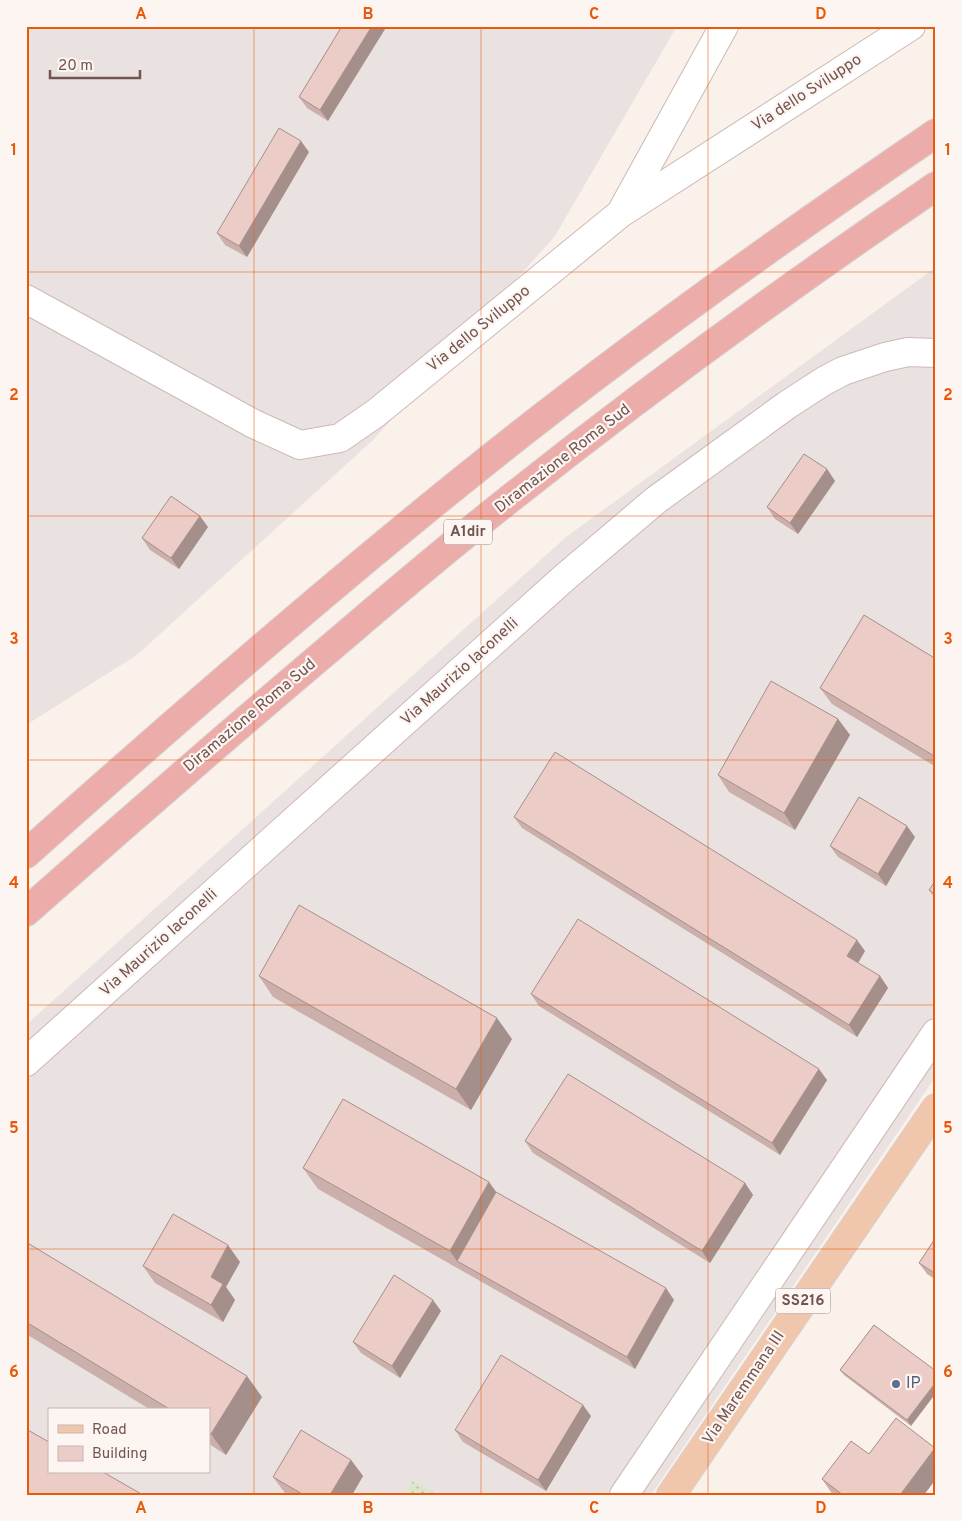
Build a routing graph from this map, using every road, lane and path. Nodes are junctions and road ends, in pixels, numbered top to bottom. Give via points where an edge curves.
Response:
1 (724, 26) edge
2 (911, 26) edge
3 (936, 133) edge
4 (936, 186) edge
5 (621, 213) junction
6 (26, 299) edge
7 (936, 353) edge
8 (26, 854) edge
9 (26, 912) edge
10 (936, 1033) edge
11 (26, 1062) edge
12 (936, 1108) edge
13 (624, 1495) edge
14 (671, 1495) edge

1 - 5 street
2 - 5 street, Via dello Sviluppo
3 - 8 highway, A1dir via 707,294 482,465 283,630
4 - 9 highway, Diramazione Roma Sud / A1dir via 706,349 467,533 135,814
5 - 6 street, Via dello Sviluppo via 376,413 340,438 300,445 254,424
7 - 11 street, Via Maurizio Iaconelli via 908,352 843,371 787,405 656,500 564,578
10 - 13 street
12 - 14 main road, Via Maremmana III / SS216

